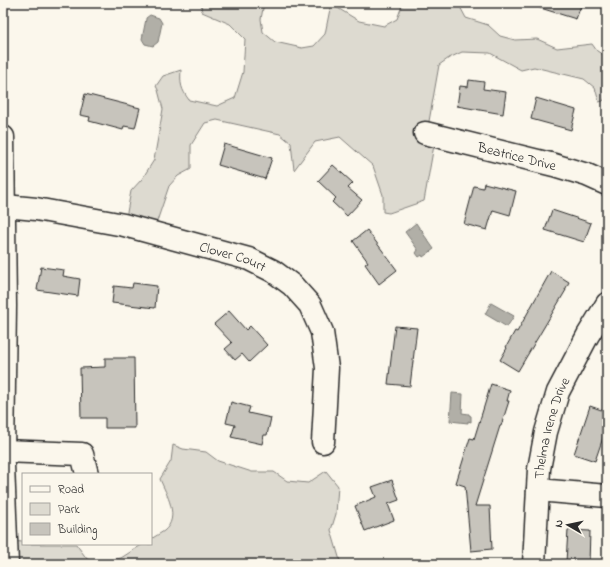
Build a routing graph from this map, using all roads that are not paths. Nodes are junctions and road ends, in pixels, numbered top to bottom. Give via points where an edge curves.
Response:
1 (425, 134) dead end
2 (3, 137) edge
3 (607, 184) edge
4 (4, 206) junction
5 (607, 304) edge
6 (323, 442) dead end
7 (3, 451) edge
8 (3, 455) edge
9 (3, 465) edge
10 (87, 473) edge
11 (538, 490) junction
12 (607, 496) edge
13 (7, 564) edge
14 (534, 564) edge

1 - 3 street, Beatrice Drive via 554,165
2 - 4 street
4 - 6 street, Clover Court via 36,209 124,225 249,259 273,271 292,285 310,305 322,332 327,368
4 - 7 street
5 - 11 street, Thelma Irene Drive via 558,392 546,432
7 - 8 street
7 - 10 street via 82,454
9 - 13 street
11 - 12 street
11 - 14 street, Thelma Irene Drive

